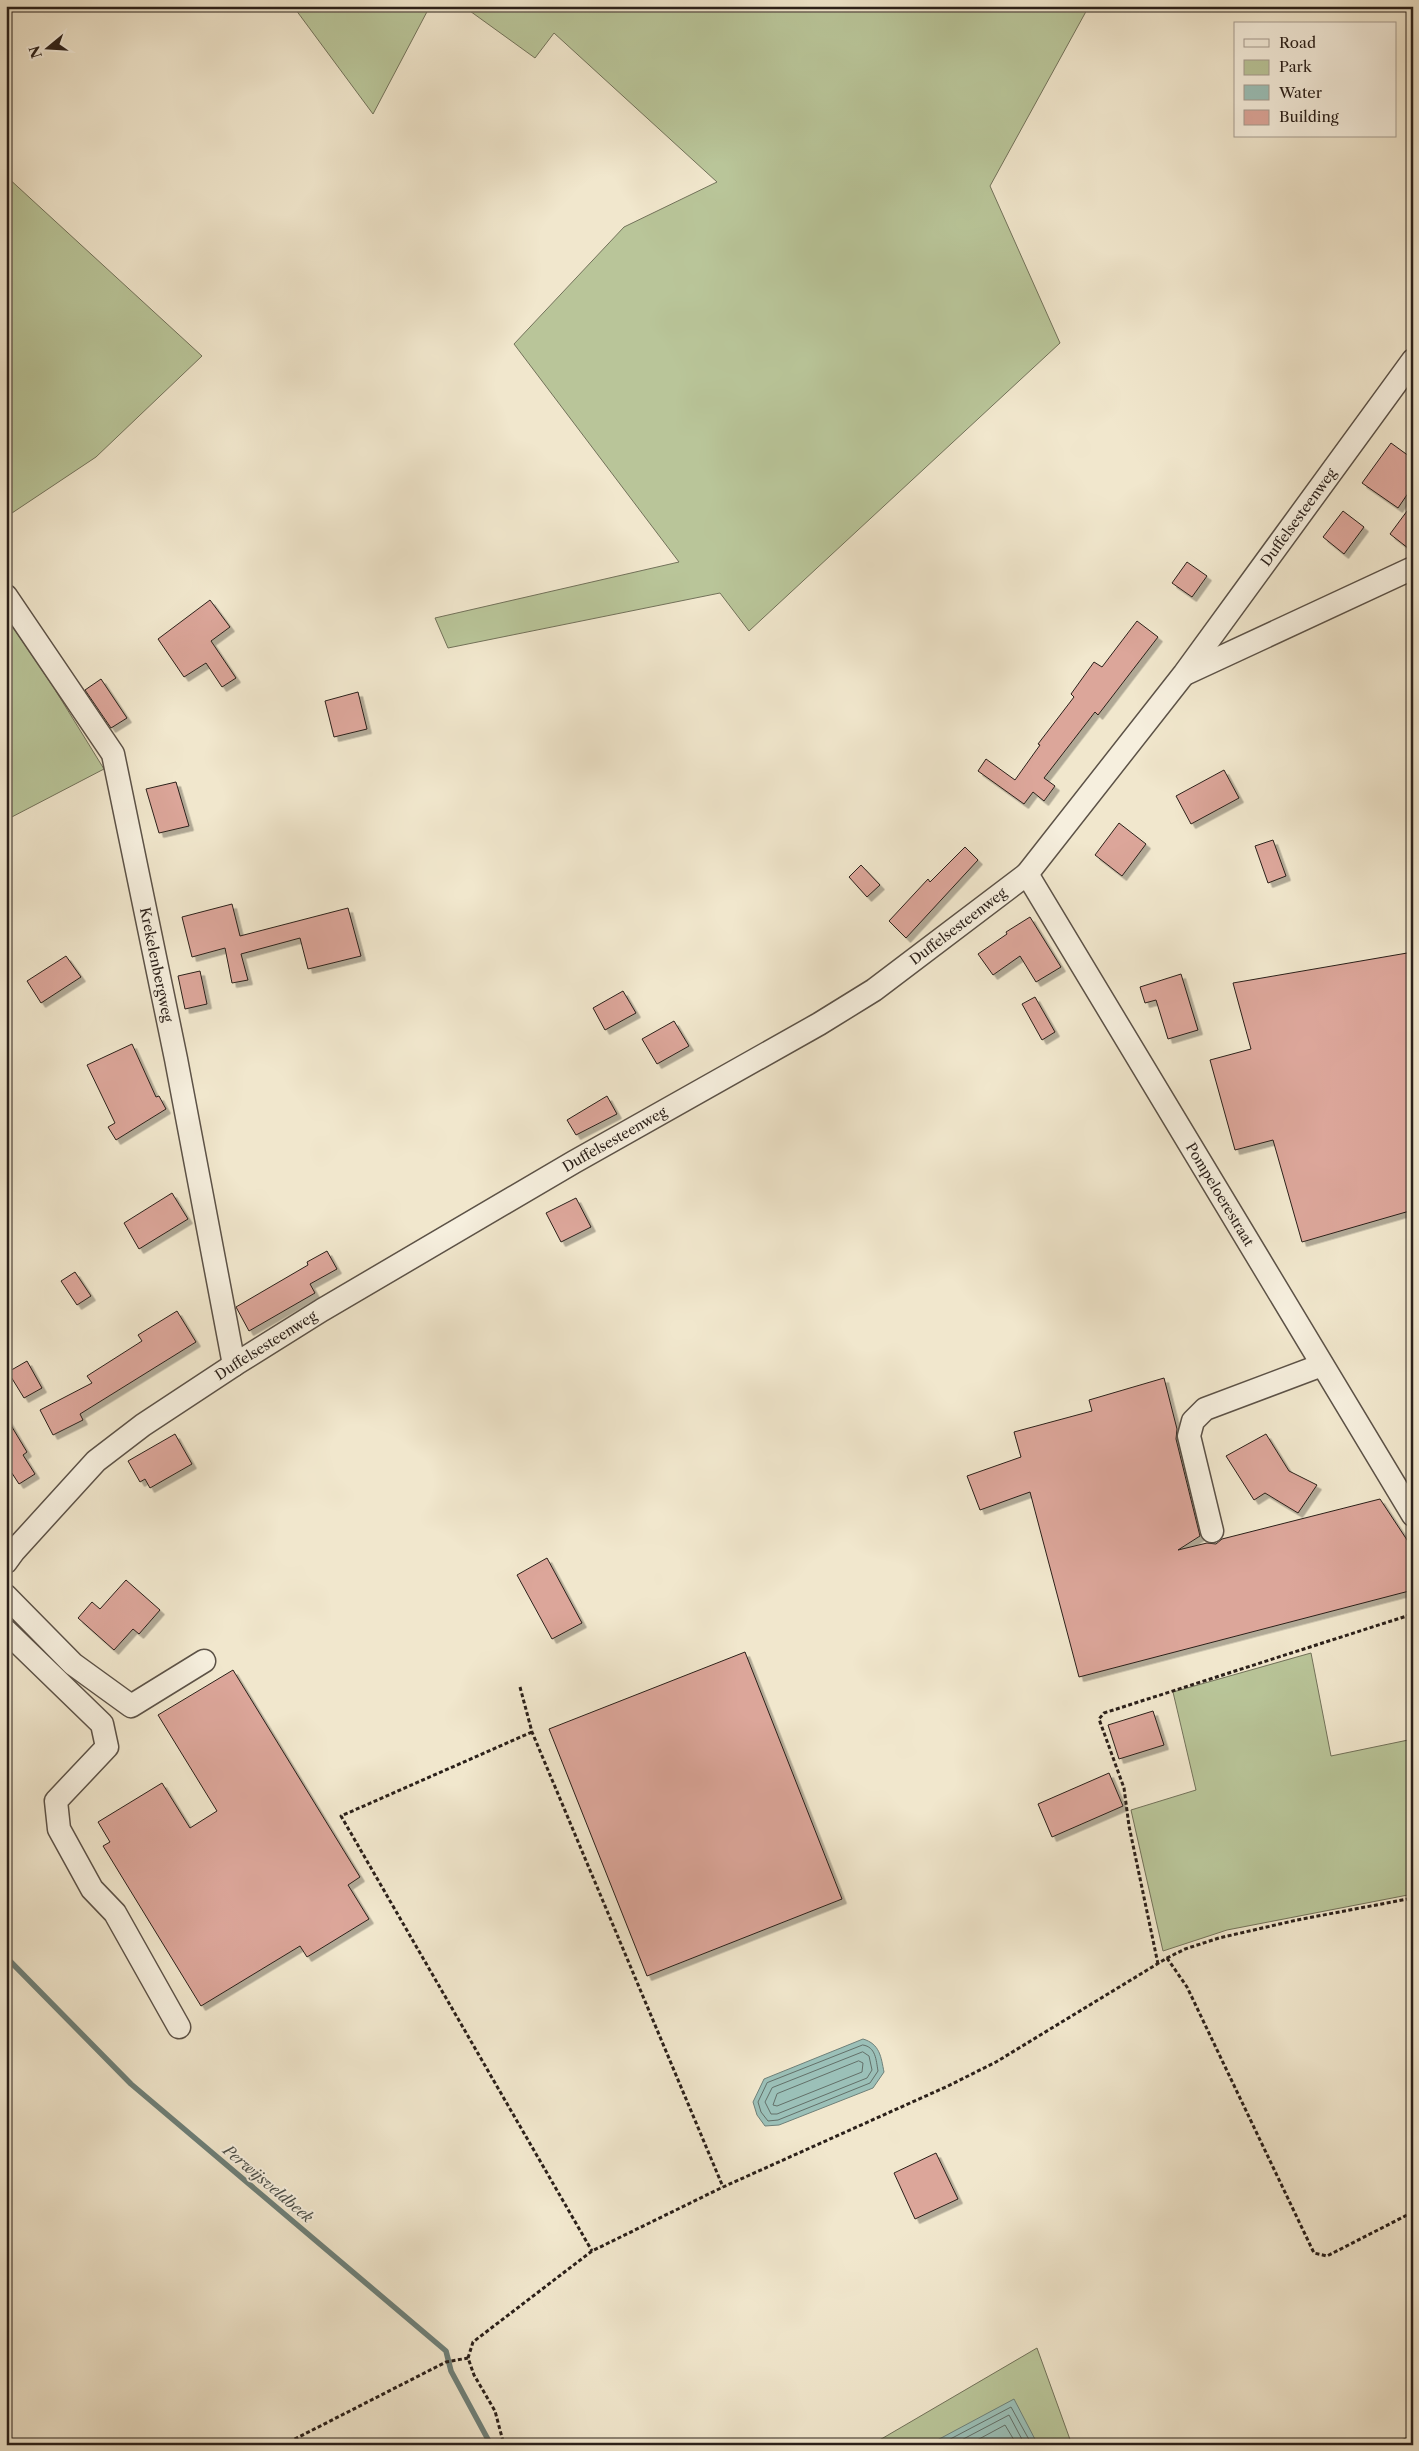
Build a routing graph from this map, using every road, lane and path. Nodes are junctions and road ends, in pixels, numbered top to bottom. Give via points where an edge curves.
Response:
1 (1413, 360) edge
2 (1413, 568) edge
3 (6, 596) edge
4 (1184, 674) junction
5 (1027, 874) junction
6 (234, 1365) junction
7 (1322, 1365) junction
8 (1413, 1515) edge
9 (1212, 1531) dead end
10 (9, 1550) edge
11 (6, 1596) edge
12 (1413, 1614) edge
13 (6, 1631) edge
14 (204, 1661) dead end
15 (520, 1687) dead end
16 (532, 1732) junction
17 (1413, 1898) edge
18 (1167, 1958) junction
19 (1158, 1964) junction
20 (179, 2027) dead end
21 (723, 2187) junction
22 (1413, 2212) edge
23 (592, 2251) junction
24 (468, 2358) junction
25 (283, 2445) edge
26 (504, 2445) edge

1 - 4 street, Duffelsesteenweg
2 - 4 street, Duffelsesteenweg
3 - 6 street, Krekelenbergweg via 113,754 176,1059
4 - 5 street, Duffelsesteenweg
5 - 6 street, Duffelsesteenweg via 874,990 566,1167
5 - 7 street, Pompeloerestraat
6 - 10 street, Duffelsesteenweg via 143,1425 96,1461
7 - 8 street, Pompeloerestraat
7 - 9 street via 1205,1409 1193,1421 1189,1436
11 - 14 street via 73,1664 131,1706
12 - 19 path via 1104,1713 1099,1719 1124,1788
13 - 20 street via 102,1724 107,1747 56,1801 58,1829 92,1890 115,1912
15 - 16 path
16 - 21 path
16 - 23 path via 341,1816
17 - 18 path via 1219,1938
18 - 19 path
18 - 22 path via 1187,1987 1314,2253 1327,2256
19 - 21 path via 996,2062
21 - 23 path
23 - 24 path via 473,2342
24 - 25 path via 446,2362
24 - 26 path via 495,2411

